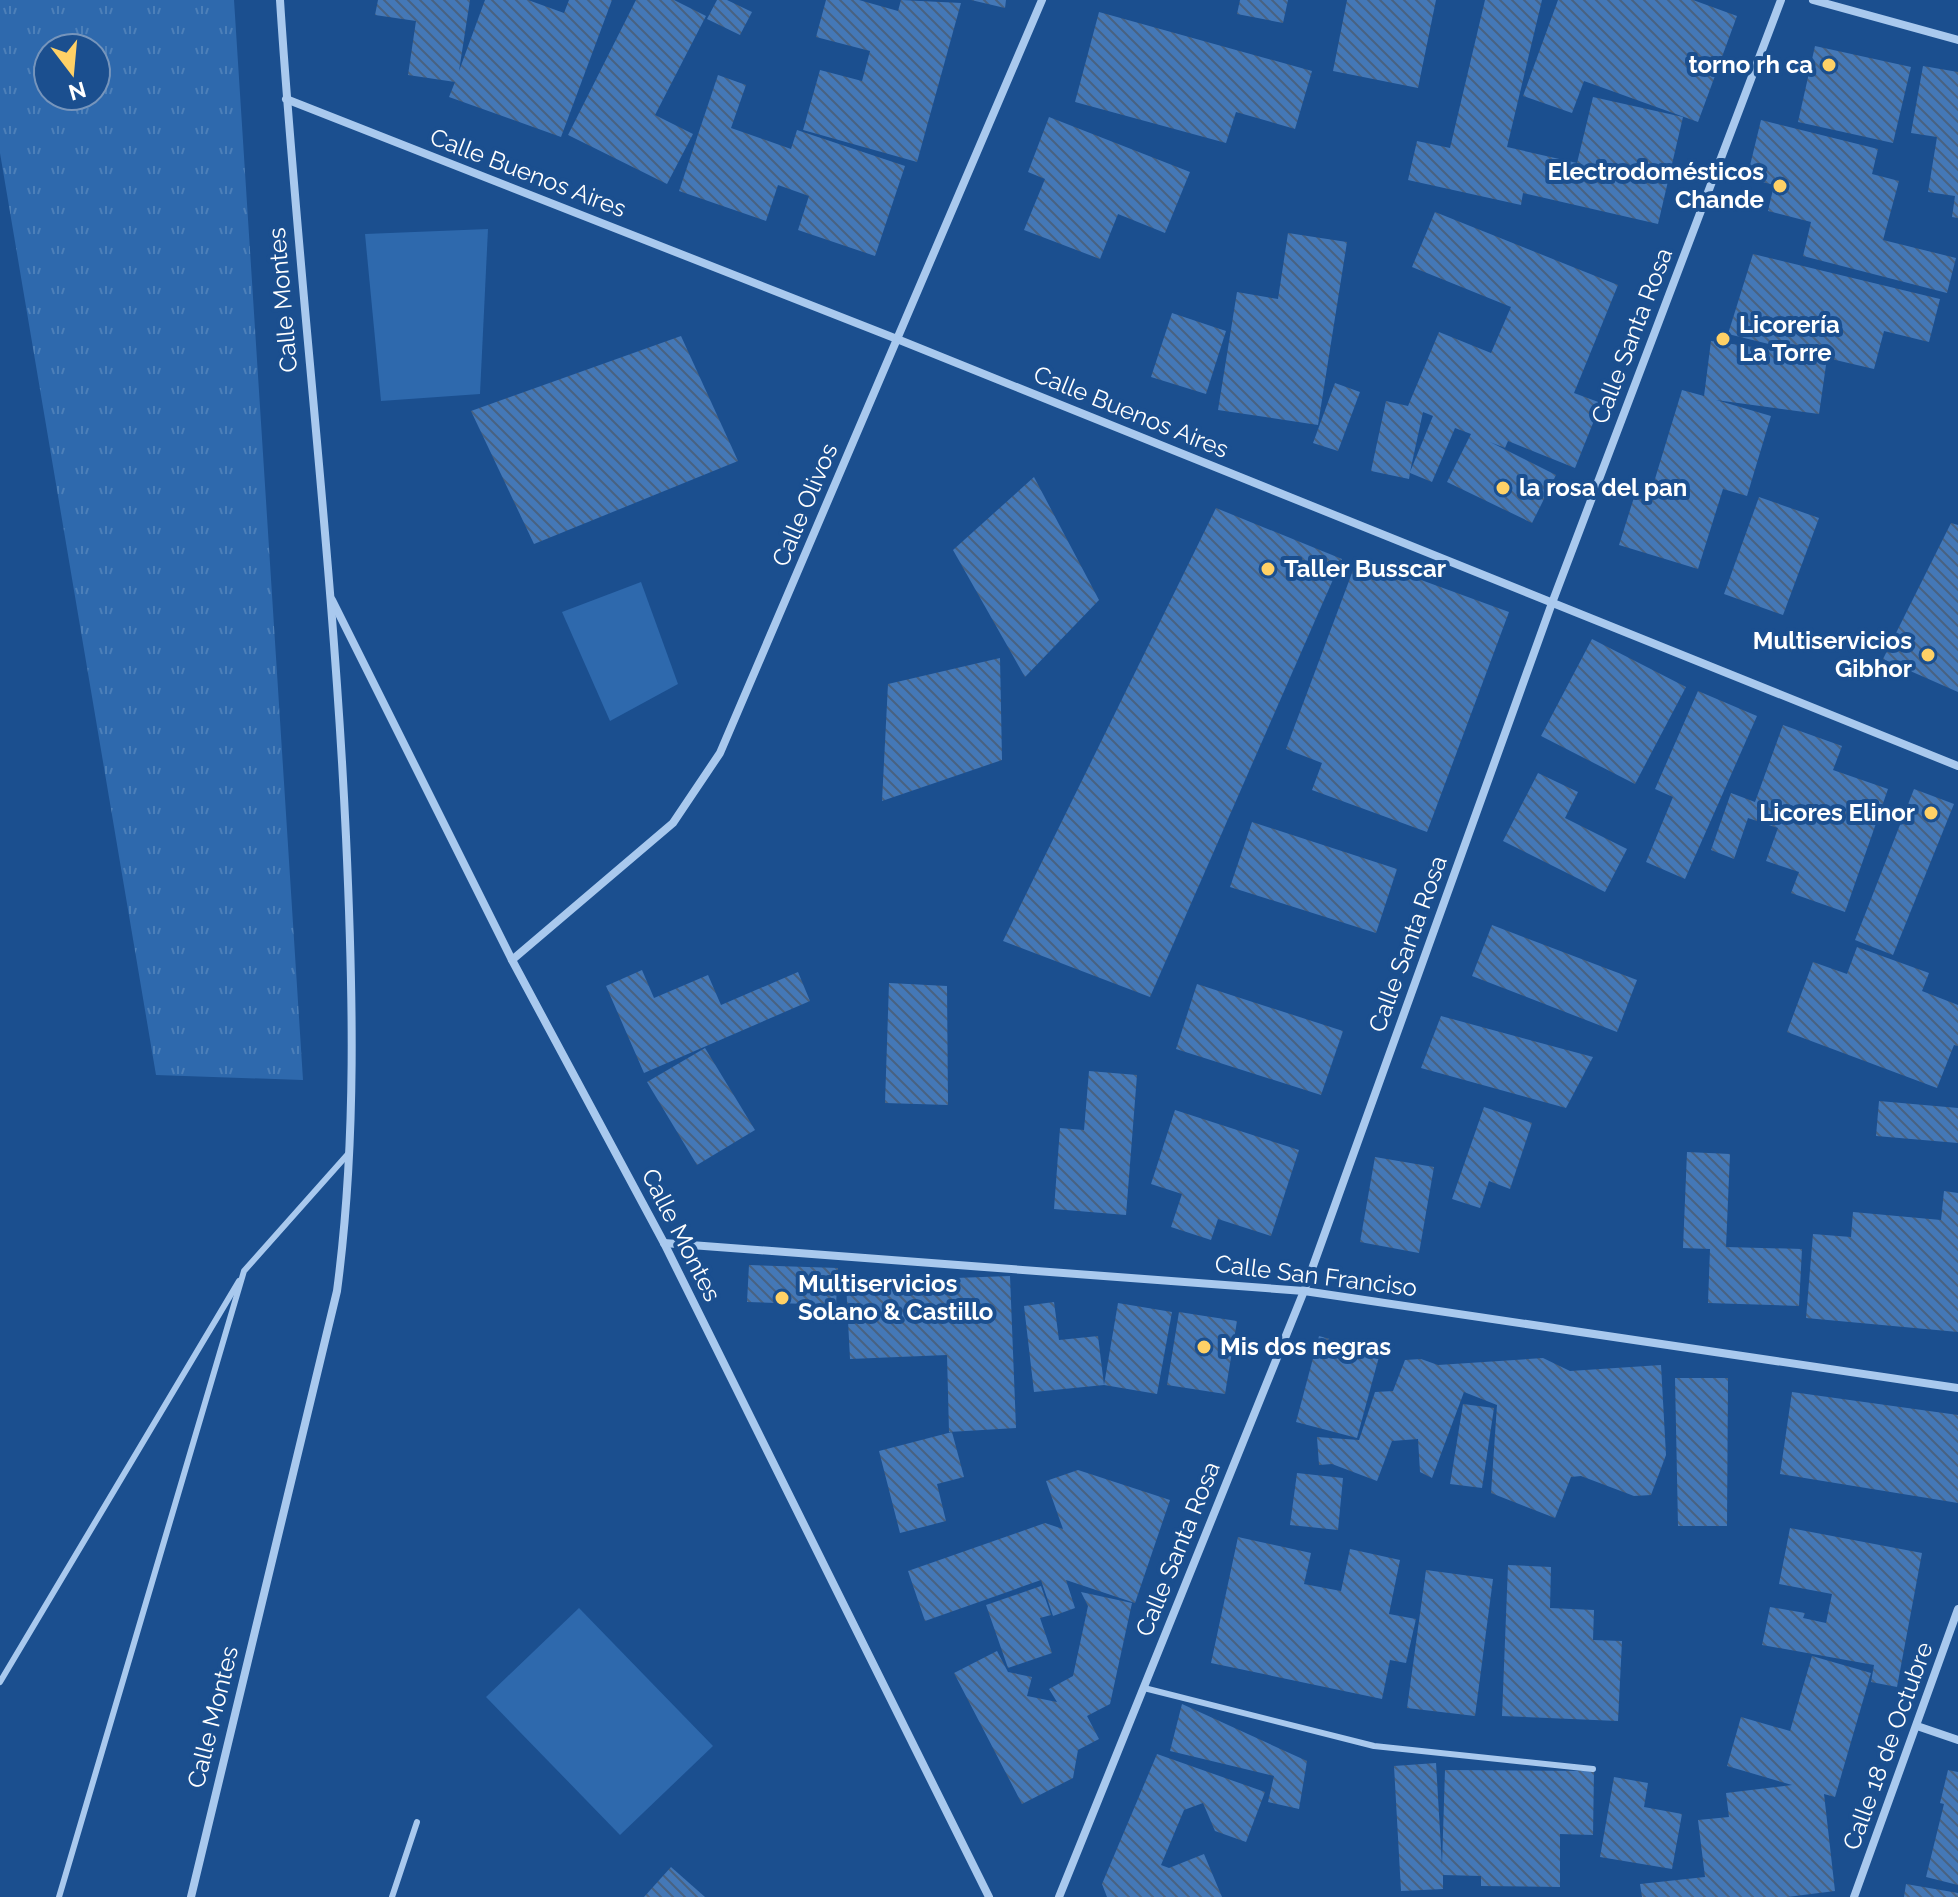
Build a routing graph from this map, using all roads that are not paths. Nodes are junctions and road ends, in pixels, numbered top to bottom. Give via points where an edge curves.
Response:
1 (280, 0) edge
2 (1042, 0) edge
3 (1781, 0) edge
4 (1813, 0) edge
5 (1958, 40) edge
6 (286, 99) junction
7 (897, 339) junction
8 (330, 596) junction
9 (1552, 603) junction
10 (1958, 766) edge
11 (512, 960) junction
12 (348, 1154) junction
13 (664, 1243) junction
14 (244, 1271) junction
15 (1304, 1291) junction
16 (1958, 1388) edge
17 (1958, 1609) edge
18 (0, 1682) edge
19 (1144, 1688) junction
20 (1917, 1726) junction
21 (1958, 1740) edge
22 (1593, 1769) dead end
23 (417, 1822) dead end
24 (59, 1897) edge
25 (191, 1897) edge
26 (392, 1897) edge
27 (989, 1897) edge
28 (1059, 1897) edge
29 (1854, 1897) edge

1 - 6 street, Calle Montes
2 - 7 street, Calle Olivos
3 - 9 street, Calle Santa Rosa
4 - 5 street
6 - 7 street, Calle Buenos Aires
6 - 8 street, Calle Montes
7 - 9 street, Calle Buenos Aires
7 - 11 street, Calle Olivos via 720,753 673,823
8 - 11 street, Calle Montes
8 - 12 street, Calle Montes via 354,998
9 - 10 street, Calle Buenos Aires
9 - 15 street, Calle Santa Rosa
11 - 13 street, Calle Montes
12 - 14 lane
12 - 25 street, Calle Montes via 337,1291
13 - 15 street, Calle San Franciso
13 - 27 street, Calle Montes
14 - 18 lane
14 - 24 lane
15 - 16 street, Calle San Franciso
15 - 19 street, Calle Santa Rosa
17 - 20 street, Calle 18 de Octubre
19 - 22 lane via 1374,1746
19 - 28 street, Calle Santa Rosa
20 - 21 street
20 - 29 street, Calle 18 de Octubre
23 - 26 lane

